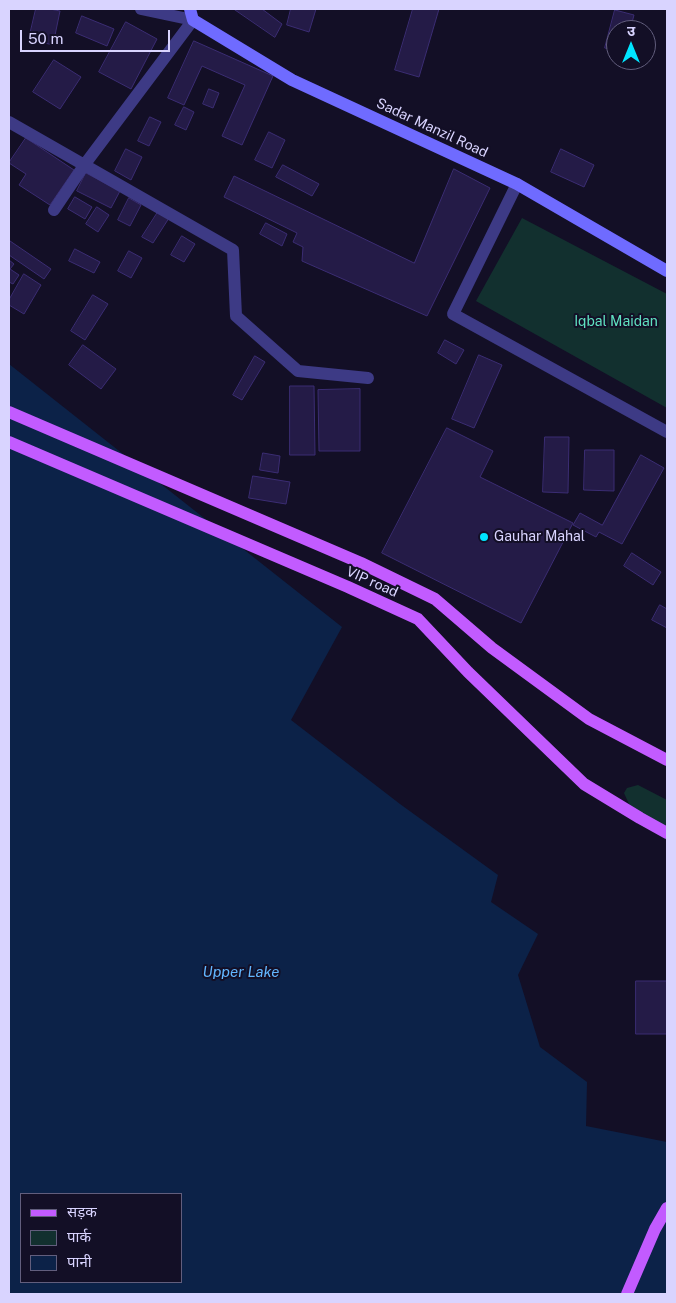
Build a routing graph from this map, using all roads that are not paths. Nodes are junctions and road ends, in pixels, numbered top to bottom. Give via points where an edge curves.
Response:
1 (141, 9) edge
2 (191, 14) edge
3 (9, 122) edge
4 (85, 164) junction
5 (517, 184) junction
6 (54, 210) dead end
7 (667, 271) edge
8 (368, 378) dead end
9 (9, 412) edge
10 (667, 432) edge
11 (9, 442) edge
12 (665, 758) edge
13 (667, 833) edge
14 (667, 1208) edge
15 (627, 1294) edge

1 - 2 street
2 - 4 street
2 - 5 main road, Sadar Manzil Road via 292,80
3 - 4 street
4 - 6 street
4 - 8 street via 233,250 236,316 298,371
5 - 7 main road, Sadar Manzil Road
5 - 10 street via 453,314
9 - 12 main road, VIP road via 361,563 435,599 492,648 589,719
11 - 13 main road, VIP road via 418,620 584,784
14 - 15 main road

